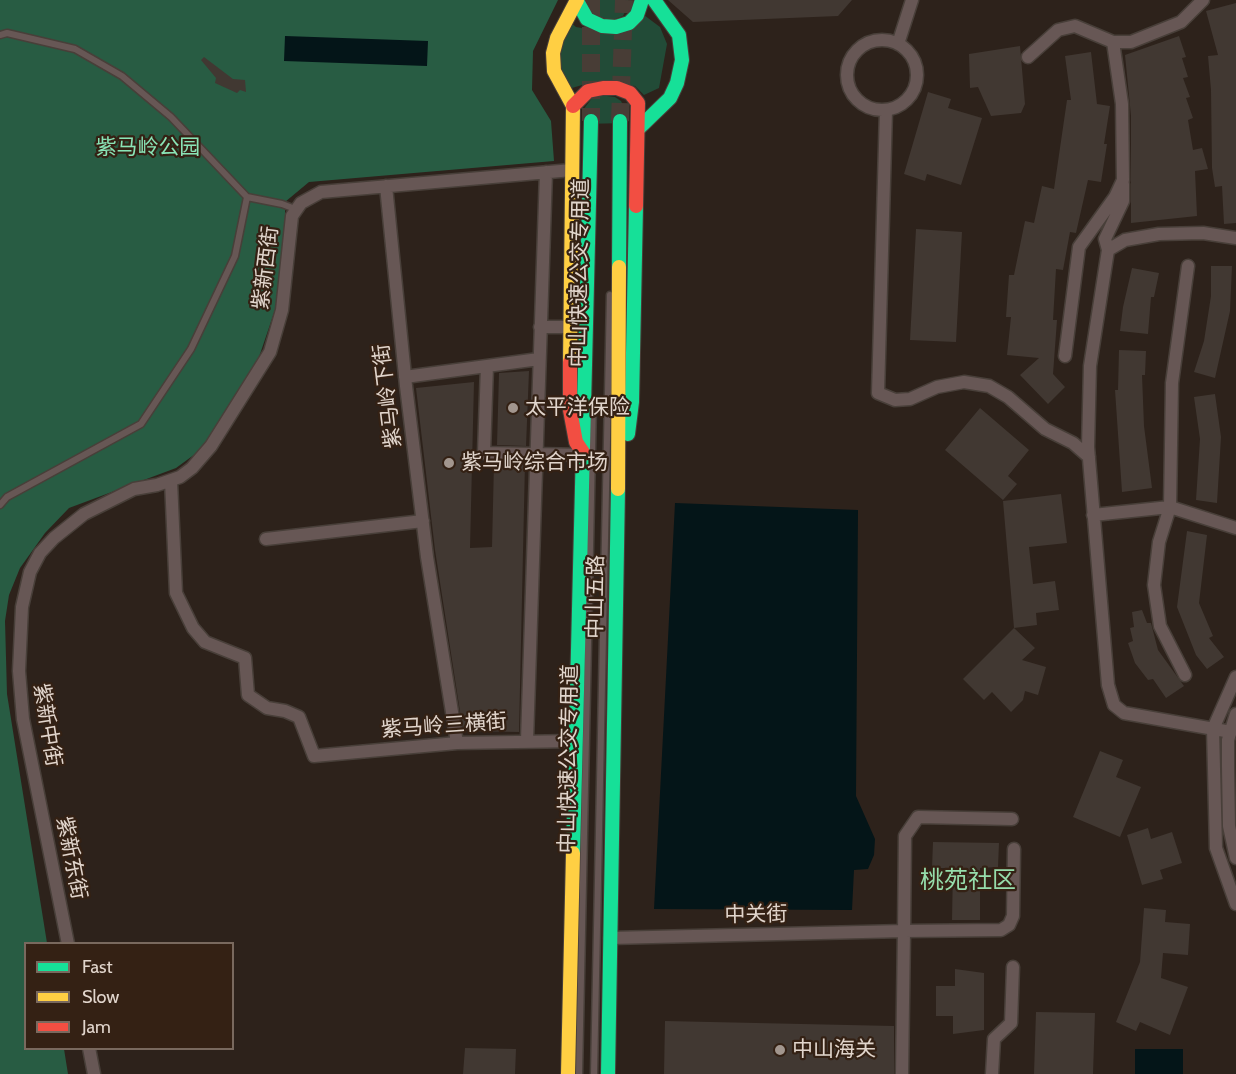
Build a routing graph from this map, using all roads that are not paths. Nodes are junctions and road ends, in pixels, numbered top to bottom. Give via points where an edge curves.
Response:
1 (642, 0) edge
2 (654, 0) edge
3 (912, 0) edge
4 (1203, 0) edge
5 (577, 1) edge
6 (0, 35) edge
7 (1113, 42) junction
8 (898, 44) junction
9 (1028, 57) dead end
10 (573, 106) junction
11 (886, 110) junction
12 (591, 121) tunnel mouth
13 (617, 121) joint
14 (639, 128) junction
15 (572, 170) junction
16 (546, 172) junction
17 (1123, 180) junction
18 (386, 186) junction
19 (247, 197) junction
20 (295, 209) junction
21 (1236, 238) edge
22 (1107, 250) junction
23 (1188, 266) dead end
24 (540, 327) junction
25 (570, 327) junction
26 (1065, 356) dead end
27 (539, 359) junction
28 (487, 366) junction
29 (405, 377) junction
30 (594, 389) dead end
31 (585, 455) junction
32 (619, 457) junction
33 (1089, 457) junction
34 (175, 479) junction
35 (0, 505) edge
36 (1170, 507) junction
37 (1093, 515) junction
38 (423, 521) junction
39 (1236, 528) edge
40 (266, 539) dead end
41 (1185, 675) dead end
42 (1236, 677) edge
43 (1236, 714) edge
44 (1213, 729) junction
45 (1231, 732) junction
46 (527, 740) junction
47 (576, 741) junction
48 (457, 743) junction
49 (35, 780) joint
50 (1012, 819) dead end
51 (1014, 849) dead end
52 (1236, 858) edge
53 (1236, 904) edge
54 (904, 932) junction
55 (610, 938) junction
56 (68, 942) edge
57 (1014, 967) dead end
58 (89, 1050) edge
59 (94, 1074) edge
60 (568, 1074) edge
61 (579, 1074) edge
62 (594, 1074) edge
63 (608, 1074) edge
64 (902, 1074) edge
65 (992, 1074) edge

1 - 5 main road via 637,15 616,27 587,19
2 - 14 main road via 679,35 682,60 670,98
3 - 8 street
4 - 7 street via 1181,22 1131,42
5 - 10 main road, 中山五路 via 553,54 554,71
6 - 19 lane via 7,33 75,49 122,76 171,117
7 - 9 street via 1074,26 1058,30
7 - 17 street via 1122,104
8 - 11 street via 911,55 917,78 907,99
8 - 11 street via 879,39 868,42 852,57 848,68 850,89 856,99
10 - 14 main road via 588,91 617,88 630,93 638,103
10 - 15 main road, 中山五路
11 - 33 street via 878,393 895,400 964,382 989,386
12 - 31 main road, 中山五路
13 - 32 main road, 中山五路
13 - 62 lane, 中山快速公交专用道
14 - 32 main road via 631,412 628,436
15 - 16 street, 紫新西街
15 - 25 main road, 中山五路
16 - 18 street, 紫新西街
16 - 24 street
17 - 22 street via 1123,201 1105,239
17 - 26 street via 1079,247
18 - 20 street, 紫新西街 via 321,192
18 - 29 street, 紫马岭下街
19 - 20 lane
19 - 35 lane via 231,266 191,349 141,424 7,497
20 - 34 street, 紫新西街 via 282,310 266,361 211,446 192,468
21 - 22 street via 1203,233 1159,234 1125,240
22 - 33 street via 1090,366
23 - 36 street via 1172,383
24 - 25 street
24 - 27 street
25 - 31 main road, 中山五路 via 572,429
27 - 28 street
27 - 46 street
28 - 29 street
28 - 31 street via 484,453
29 - 38 street, 紫马岭下街
30 - 61 lane, 中山快速公交专用道
31 - 47 main road, 中山五路
32 - 55 main road, 中山五路
33 - 37 street
34 - 48 street, 紫马岭三横街 via 176,593 193,628 205,642 245,658 248,695 267,708 299,717 314,756
34 - 49 street, 紫新中街 via 134,489 84,514 40,553 30,572 22,608 19,671 23,719
36 - 37 street
36 - 39 street
36 - 41 street via 1159,543 1154,585 1160,626
37 - 44 street via 1108,685 1114,705 1124,713
38 - 40 street
38 - 48 street, 紫马岭下街
42 - 44 street
43 - 45 street
44 - 45 street
44 - 53 street via 1216,848
45 - 52 street via 1229,826
46 - 47 street, 紫马岭三横街
46 - 48 street, 紫马岭三横街
47 - 60 main road, 中山五路
49 - 56 street, 紫新东街
50 - 54 street via 918,817 905,836
51 - 54 street, 中关街 via 1013,916 1009,925 1001,930
54 - 55 street, 中关街
54 - 64 street
55 - 63 main road, 中山五路
57 - 65 street via 1011,1023 994,1039
58 - 59 street

